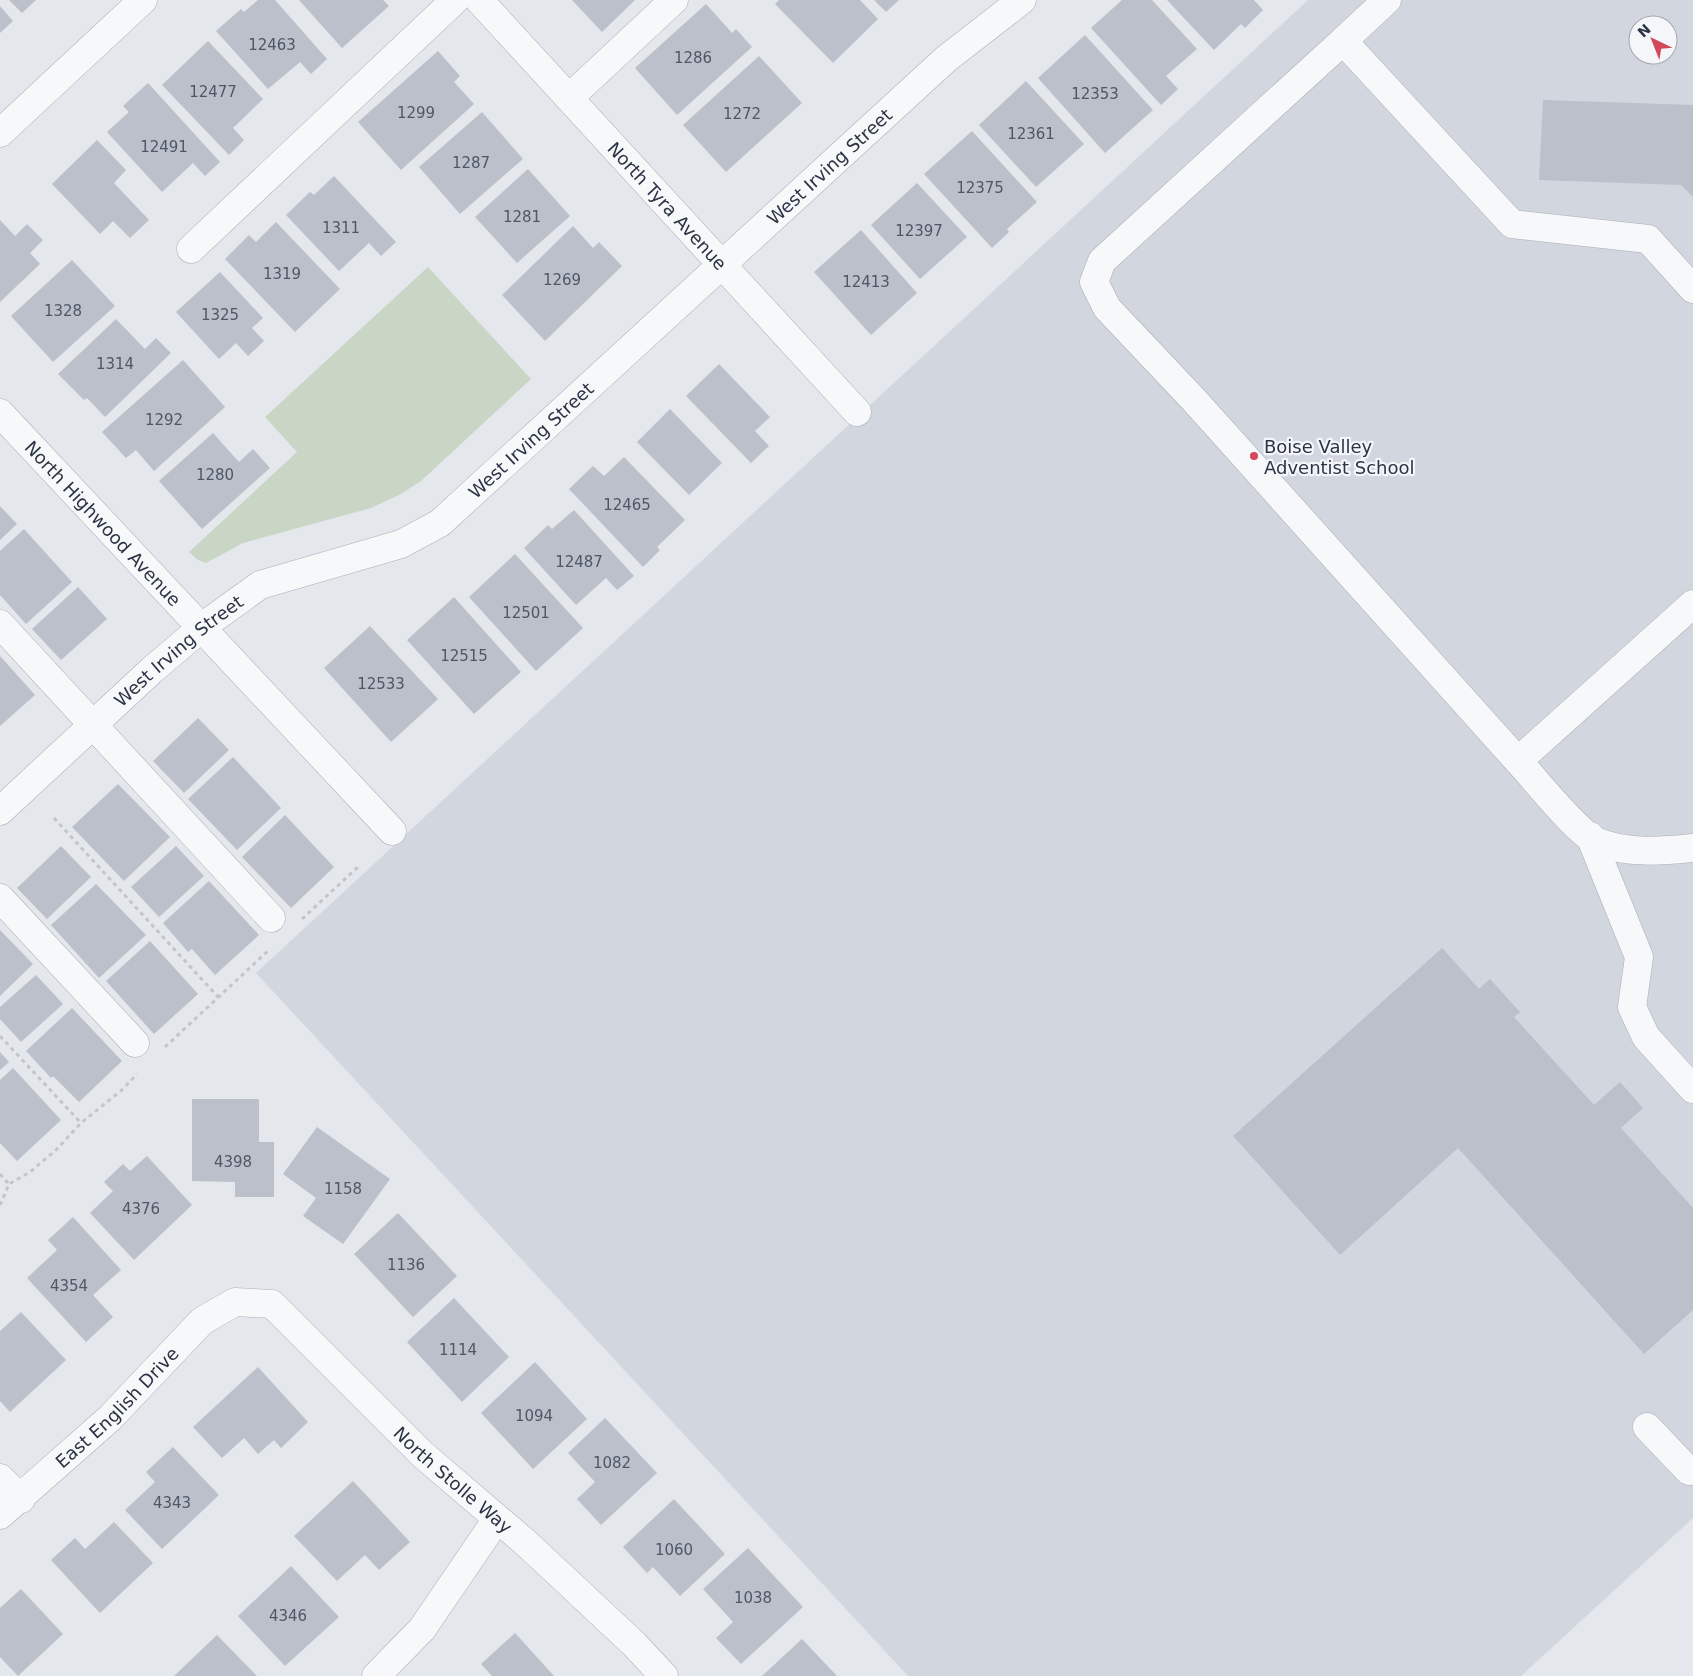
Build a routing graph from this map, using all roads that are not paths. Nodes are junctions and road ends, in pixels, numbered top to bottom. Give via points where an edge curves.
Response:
1 (143, 0) edge
2 (455, 0) edge
3 (479, 0) edge
4 (674, 0) edge
5 (1022, 0) edge
6 (1387, 0) edge
7 (1343, 41) junction
8 (569, 98) junction
9 (0, 133) edge
10 (191, 249) dead end
11 (722, 265) junction
12 (1693, 289) edge
13 (0, 412) edge
14 (857, 412) dead end
15 (1693, 604) edge
16 (0, 624) edge
17 (202, 628) junction
18 (94, 725) junction
19 (1518, 761) junction
20 (0, 811) edge
21 (392, 831) dead end
22 (1590, 836) junction
23 (1693, 848) edge
24 (0, 898) edge
25 (271, 918) dead end
26 (145, 1054) road end
27 (1693, 1088) edge
28 (235, 1302) joint
29 (1647, 1427) dead end
30 (1693, 1469) edge
31 (0, 1478) edge
32 (10, 1507) edge
33 (497, 1519) junction
34 (376, 1676) edge
35 (664, 1676) edge

1 - 9 street
2 - 10 street
3 - 8 street, North Tyra Avenue
4 - 8 street
5 - 11 street, West Irving Street via 946,59
6 - 7 street
7 - 12 street via 1512,224 1648,239
7 - 19 street via 1102,261 1094,282 1107,308 1194,400
8 - 11 street, North Tyra Avenue
11 - 14 street, North Tyra Avenue
11 - 17 street, West Irving Street via 440,523 401,544 260,585
13 - 17 street, North Highwood Avenue
15 - 19 street
16 - 18 street
17 - 18 street, West Irving Street
17 - 21 street, North Highwood Avenue
18 - 20 street, West Irving Street
18 - 25 street
19 - 22 street via 1566,815
22 - 23 street via 1597,842 1627,849
22 - 27 street via 1639,957 1632,1007 1646,1036
24 - 26 street
28 - 32 street, East English Drive via 202,1321 110,1418
28 - 33 street, North Stolle Way via 272,1304 422,1454
29 - 30 street via 1689,1471
31 - 32 street
33 - 34 street via 422,1629
33 - 35 street, North Stolle Way via 627,1637

